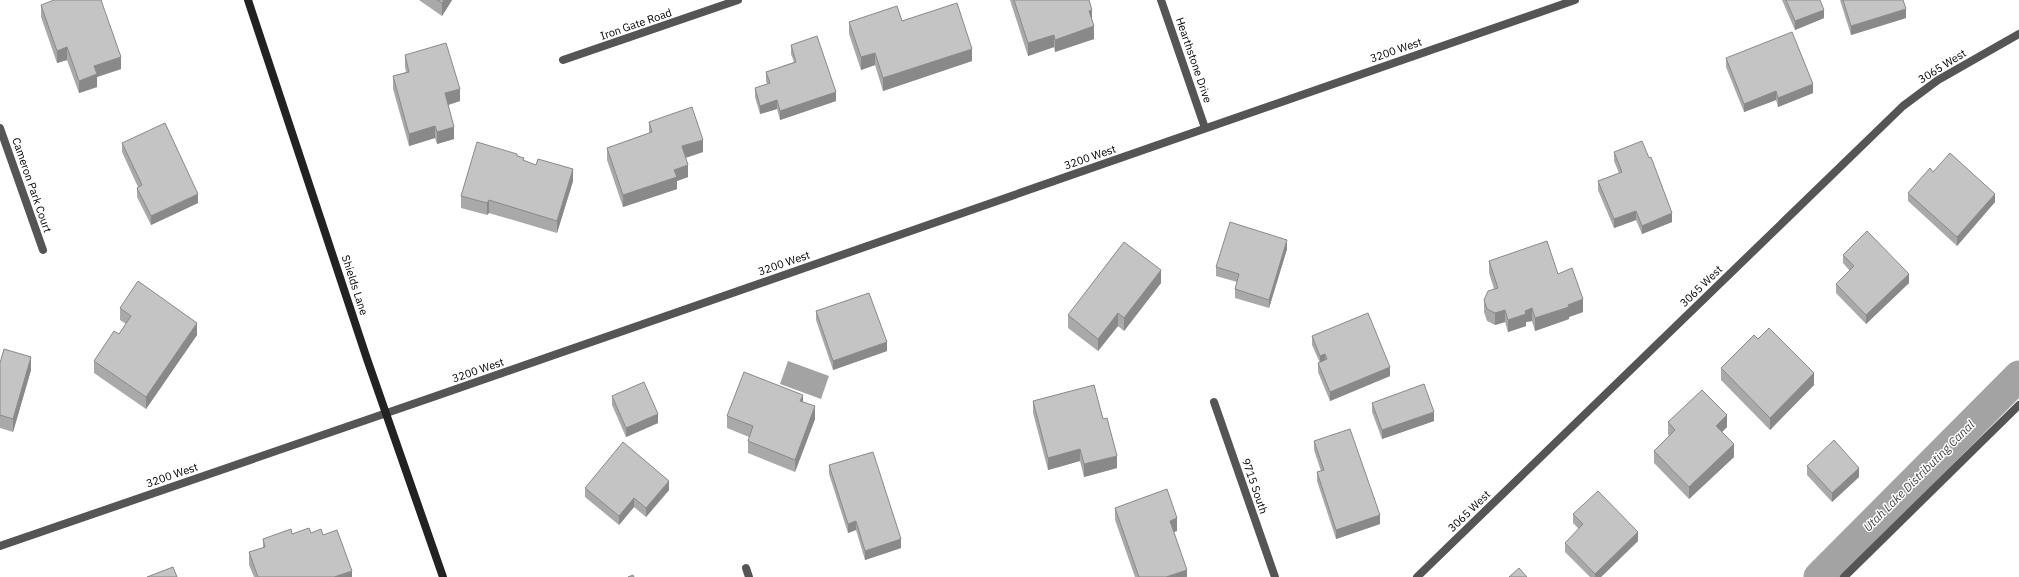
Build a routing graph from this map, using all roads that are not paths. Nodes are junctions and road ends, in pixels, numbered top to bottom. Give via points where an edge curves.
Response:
1 (248, 0) edge
2 (738, 0) edge
3 (1161, 0) edge
4 (1575, 0) edge
5 (2019, 34) edge
6 (563, 60) dead end
7 (0, 128) edge
8 (1205, 128) junction
9 (42, 250) dead end
10 (1214, 402) dead end
11 (2019, 405) edge
12 (386, 414) junction
13 (0, 546) edge
14 (746, 568) dead end
15 (443, 577) edge
16 (749, 577) edge
17 (1275, 577) edge
18 (1417, 577) edge
19 (1844, 577) edge

1 - 12 main road, Shields Lane
2 - 6 street, Iron Gate Road
3 - 8 street, Hearthstone Drive
4 - 8 street, 3200 West
5 - 18 street, 3065 West via 1938,80 1902,106
7 - 9 street, Cameron Park Court
8 - 12 street, 3200 West
10 - 17 street, 9715 South
11 - 19 street
12 - 13 street, 3200 West
12 - 15 main road, Shields Lane
14 - 16 street

